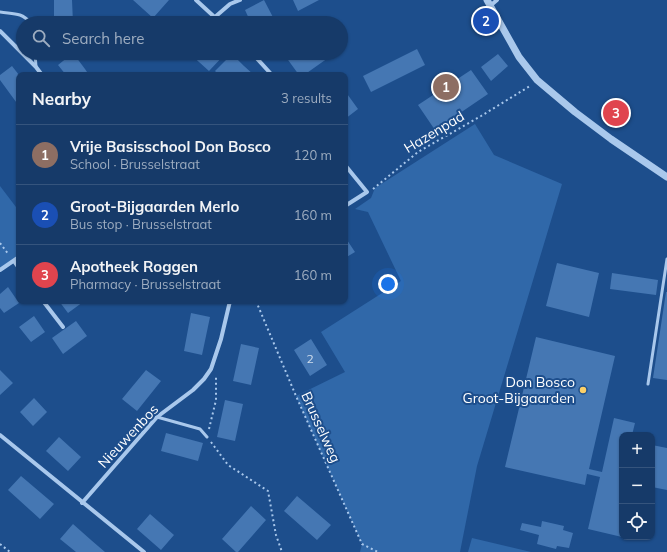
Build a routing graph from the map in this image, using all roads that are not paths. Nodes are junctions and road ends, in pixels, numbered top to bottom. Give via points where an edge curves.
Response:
1 (196, 0) edge
2 (240, 0) edge
3 (497, 0) edge
4 (489, 3) edge
5 (0, 12) edge
6 (24, 16) edge
7 (214, 16) edge
8 (216, 16) edge
9 (0, 31) edge
10 (16, 47) edge
11 (29, 60) edge
12 (36, 60) edge
13 (258, 60) edge
14 (36, 67) junction
15 (40, 72) edge
16 (269, 72) edge
17 (348, 169) edge
18 (667, 177) edge
19 (348, 204) edge
20 (667, 259) edge
21 (14, 261) joint
22 (16, 264) edge
23 (0, 270) edge
24 (46, 304) edge
25 (229, 304) edge
26 (63, 327) dead end
27 (648, 384) dead end
28 (157, 417) junction
29 (0, 435) edge
30 (207, 437) road end
31 (82, 503) junction
32 (144, 552) edge

1 - 7 street
2 - 8 street via 230,4
3 - 4 street
4 - 18 street via 519,57 537,80 611,139
5 - 6 lane
9 - 10 street
11 - 14 street
12 - 14 lane
13 - 16 street
14 - 15 street
17 - 19 street via 367,192
20 - 27 lane
21 - 22 street
21 - 23 street
24 - 26 street
25 - 28 street, Nieuwenbos via 222,339 211,369 193,390
28 - 30 lane via 200,429
28 - 31 street, Nieuwenbos
29 - 31 street
31 - 32 street

